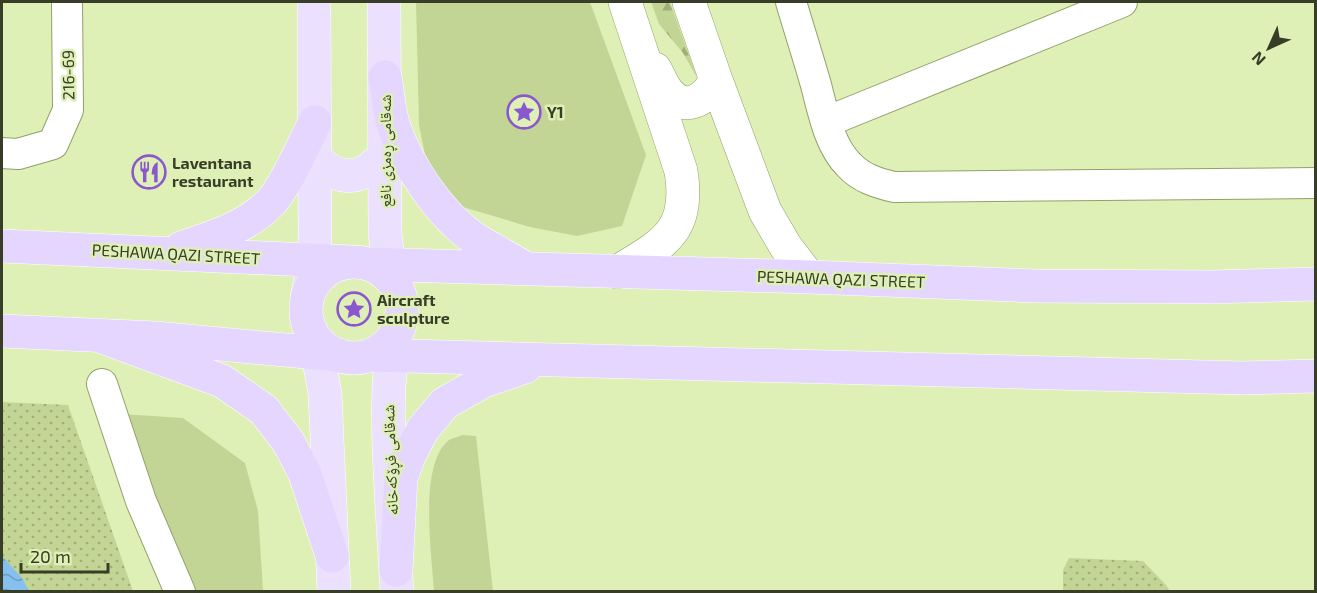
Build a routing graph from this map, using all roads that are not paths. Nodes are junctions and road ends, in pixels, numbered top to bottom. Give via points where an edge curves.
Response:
1 (67, 2) edge
2 (314, 2) edge
3 (384, 2) edge
4 (625, 2) edge
5 (689, 2) edge
6 (791, 2) edge
7 (1122, 2) edge
8 (639, 42) junction
9 (385, 77) junction
10 (716, 80) junction
11 (315, 122) junction
12 (826, 122) junction
13 (2, 153) edge
14 (384, 156) junction
15 (315, 158) junction
16 (1316, 183) edge
17 (2, 246) edge
18 (143, 253) junction
19 (314, 261) junction
20 (369, 264) junction
21 (528, 269) junction
22 (616, 272) junction
23 (809, 277) junction
24 (1316, 284) edge
25 (307, 298) junction
26 (2, 332) edge
27 (97, 335) junction
28 (361, 340) junction
29 (554, 360) junction
30 (1316, 376) edge
31 (102, 384) dead end
32 (332, 556) junction
33 (396, 581) edge
34 (180, 591) edge
35 (334, 591) edge

1 - 13 street, 216-69 via 68,110 52,144 18,154
2 - 11 main road
3 - 9 main road, شەقامی ڕەمزی نافع
4 - 8 street
5 - 10 street
6 - 12 street
7 - 12 street
8 - 10 street via 667,91 681,101 699,101
8 - 22 street via 681,171 684,199 681,214 667,238
9 - 14 main road, شەقامی ڕەمزی نافع
9 - 21 highway via 393,125 422,183 440,207 473,237
10 - 23 street via 765,211
11 - 15 main road
11 - 18 highway via 278,191 259,213 206,240
12 - 16 street via 848,165 862,176 894,187
14 - 15 main road via 369,170 350,176 337,175
14 - 20 main road, شەقامی ڕەمزی نافع via 385,232
15 - 19 main road
17 - 18 highway, PESHAWA QAZI STREET
18 - 19 highway, PESHAWA QAZI STREET
19 - 20 highway, PESHAWA QAZI STREET
19 - 25 main road
20 - 21 highway, PESHAWA QAZI STREET
20 - 25 highway, PESHAWA QAZI STREET via 333,266 320,276
20 - 28 highway via 388,277 398,291
21 - 22 highway, PESHAWA QAZI STREET
22 - 23 highway, PESHAWA QAZI STREET
23 - 24 highway, PESHAWA QAZI STREET via 1036,286
25 - 28 highway via 306,315
26 - 27 highway
27 - 28 highway
27 - 32 highway via 222,381 264,410 289,443 305,474
28 - 29 highway
28 - 32 main road via 325,394
28 - 33 main road, شەقامی فڕۆکەخانە via 387,393
29 - 30 highway via 1242,378
29 - 33 highway via 484,381 445,403 423,429 402,478
31 - 34 street via 141,501
32 - 35 main road

